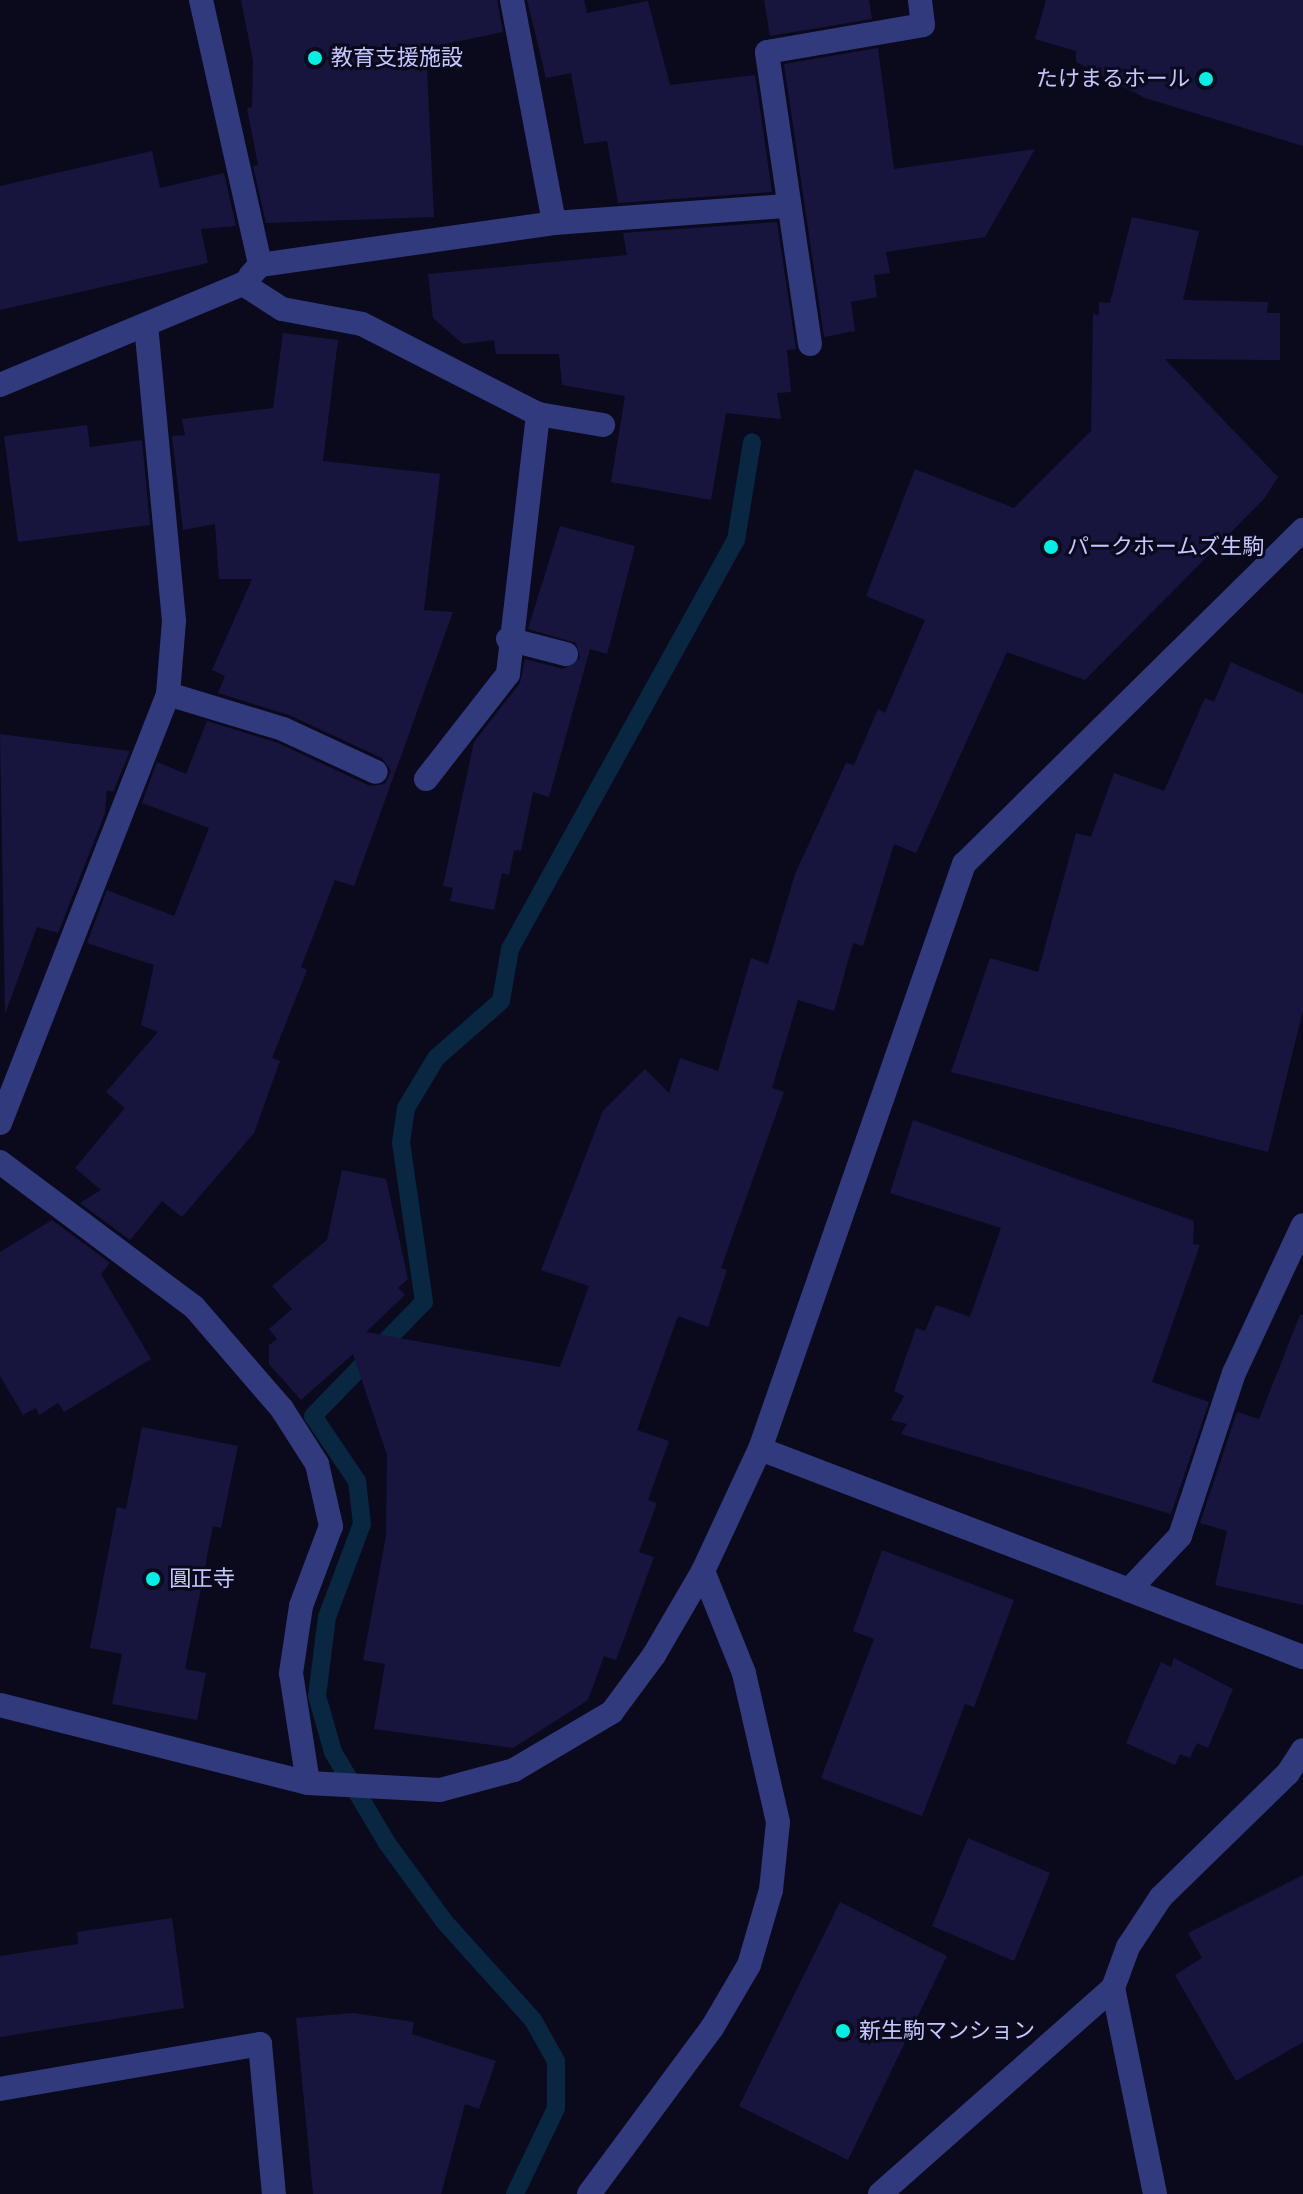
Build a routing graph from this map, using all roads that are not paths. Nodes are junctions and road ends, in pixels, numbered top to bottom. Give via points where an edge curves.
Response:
1 (201, 0) edge
2 (512, 0) edge
3 (920, 0) edge
4 (788, 206) junction
5 (554, 223) junction
6 (260, 265) junction
7 (243, 284) junction
8 (146, 324) junction
9 (810, 344) dead end
10 (0, 385) edge
11 (538, 414) junction
12 (603, 425) dead end
13 (1303, 530) edge
14 (508, 639) junction
15 (566, 654) dead end
16 (168, 694) junction
17 (376, 772) dead end
18 (426, 779) dead end
19 (0, 1123) edge
20 (0, 1162) edge
21 (1303, 1225) edge
22 (760, 1449) junction
23 (703, 1571) junction
24 (1129, 1590) junction
25 (1303, 1657) edge
26 (0, 1705) edge
27 (1303, 1750) edge
28 (308, 1783) junction
29 (1113, 1988) junction
30 (0, 2089) edge
31 (274, 2194) edge
32 (589, 2194) edge
33 (880, 2194) edge
34 (1155, 2194) edge

1 - 6 street
2 - 5 street
3 - 4 street via 923,25 767,52
4 - 5 street
4 - 9 street
5 - 6 street
6 - 7 street
7 - 8 street
7 - 11 street via 282,309 362,324
8 - 10 street
8 - 16 street via 174,621
11 - 12 street
11 - 14 street
13 - 22 street via 964,864
14 - 15 street
14 - 18 street via 508,674
16 - 17 street via 283,729
16 - 19 street
20 - 28 street via 194,1307 282,1409 317,1464 331,1526 301,1606 291,1673
21 - 24 street via 1234,1373 1180,1536
22 - 23 street
22 - 24 street
23 - 28 street via 654,1655 612,1712 576,1738 514,1770 440,1790
23 - 32 street via 744,1673 778,1822 771,1890 749,1965 719,2015
24 - 25 street
26 - 28 street
27 - 29 street via 1288,1773 1161,1897 1128,1947
29 - 33 street
29 - 34 street
30 - 31 street via 260,2044

